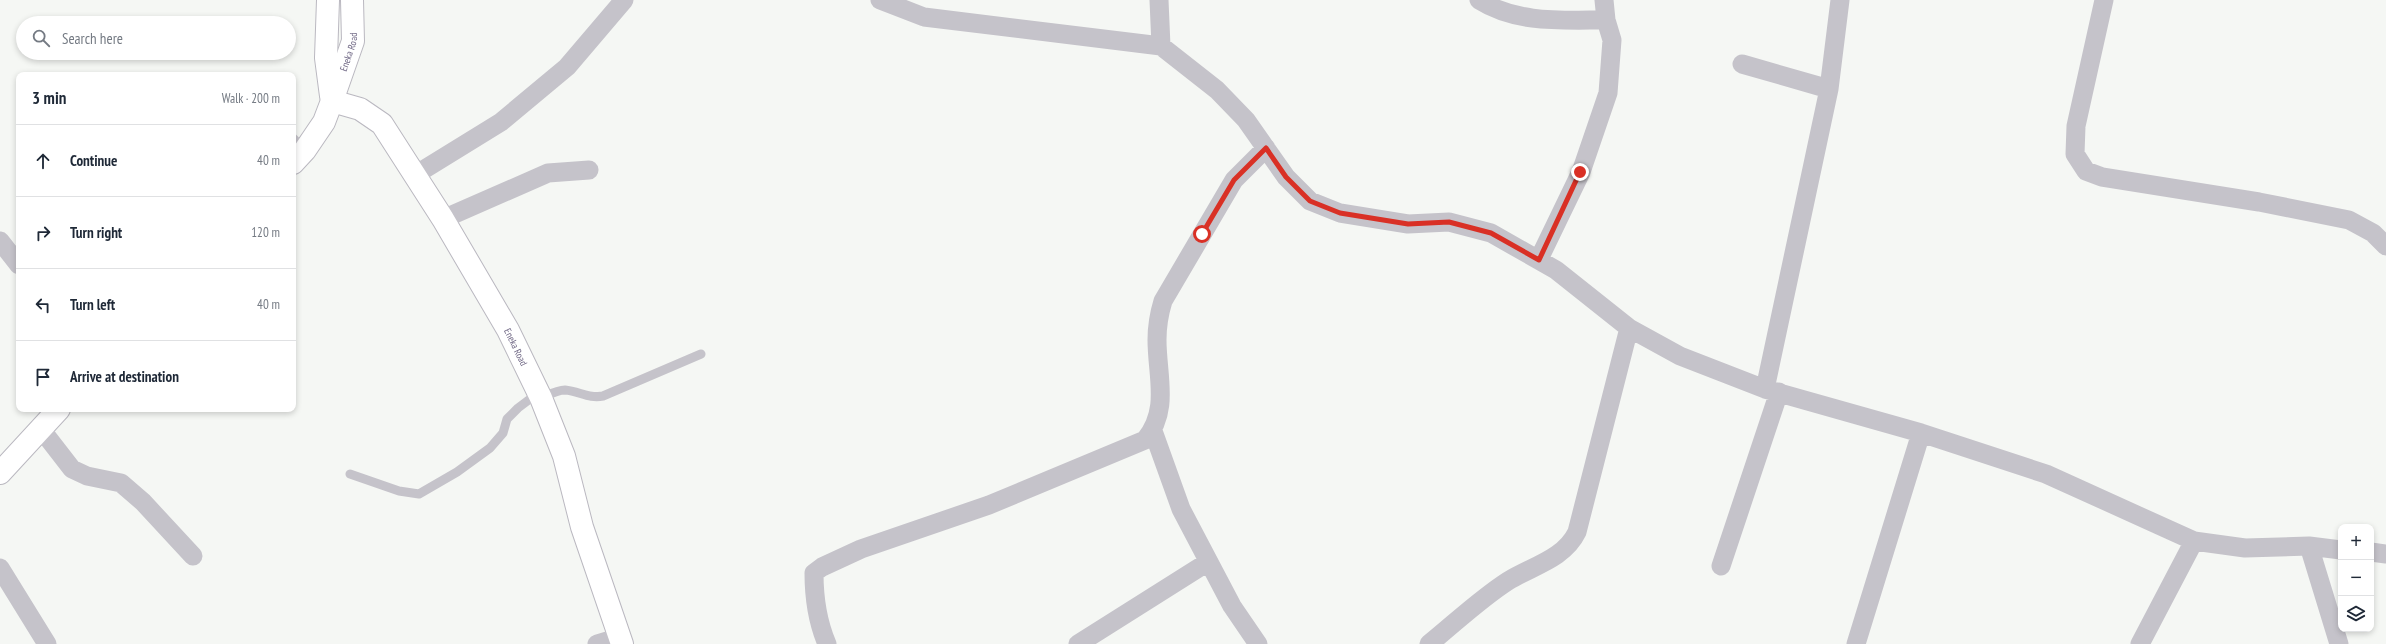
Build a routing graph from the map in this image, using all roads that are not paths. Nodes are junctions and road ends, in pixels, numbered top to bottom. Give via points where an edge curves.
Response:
1 (328, 0) edge
2 (352, 0) edge
3 (624, 0) edge
4 (880, 0) edge
5 (1159, 0) edge
6 (1479, 0) edge
7 (1604, 0) edge
8 (1840, 0) edge
9 (2104, 0) edge
10 (1606, 20) junction
11 (1161, 46) junction
12 (1742, 64) dead end
13 (1829, 89) junction
14 (332, 101) junction
15 (1266, 148) junction
16 (297, 150) edge
17 (589, 170) dead end
18 (415, 175) junction
19 (444, 219) junction
20 (0, 241) edge
21 (2386, 246) edge
22 (1539, 260) junction
23 (16, 261) edge
24 (1629, 328) junction
25 (701, 354) dead end
26 (1772, 390) junction
27 (540, 396) junction
28 (56, 412) edge
29 (41, 429) junction
30 (1153, 431) junction
31 (1921, 433) junction
32 (0, 473) edge
33 (350, 474) dead end
34 (2194, 541) junction
35 (2309, 546) junction
36 (2338, 550) edge
37 (2374, 552) edge
38 (2386, 554) edge
39 (193, 556) dead end
40 (1208, 562) junction
41 (1721, 566) dead end
42 (0, 568) edge
43 (621, 640) edge
44 (47, 644) edge
45 (597, 644) edge
46 (827, 644) edge
47 (1078, 644) edge
48 (1258, 644) edge
49 (1428, 644) edge
50 (1856, 644) edge
51 (2140, 644) edge
52 (2339, 644) edge

1 - 14 main road, Eneka Road via 326,58
2 - 14 main road, Eneka Road via 353,40
3 - 18 street via 567,67 501,122
4 - 11 street via 924,18
5 - 11 street
6 - 10 street via 1492,8 1528,19
7 - 10 street
8 - 13 street
9 - 21 street via 2076,126 2075,154 2086,171 2102,177 2259,202 2349,220 2373,233
10 - 22 street via 1612,40 1608,92 1580,172
11 - 15 street via 1217,90 1246,120
12 - 13 street
13 - 26 street
14 - 16 main road via 324,122
14 - 18 main road, Eneka Road via 360,109 382,124
15 - 22 street via 1286,177 1310,201 1340,213 1408,224 1449,222 1491,233
15 - 30 street via 1234,180 1163,301 1158,318 1157,341 1162,398 1158,421
17 - 19 street via 548,173
18 - 19 main road, Eneka Road
19 - 27 main road, Eneka Road via 508,330
20 - 23 street
22 - 24 street
24 - 26 street via 1680,356
24 - 49 street via 1577,532 1571,544 1508,581
25 - 27 lane via 603,396 592,397 566,390
26 - 31 street
26 - 41 street
27 - 33 lane via 518,408 507,419 503,433 490,448 420,494 399,492
27 - 43 main road, Eneka Road via 564,456 582,527
28 - 29 main road
29 - 32 main road
29 - 39 street via 72,469 87,476 121,484 143,502
30 - 40 street via 1181,508
30 - 46 street via 1145,440 1003,499 861,549 822,567 814,574 814,587 822,632
31 - 34 street via 2046,474
31 - 50 street
34 - 35 street via 2245,548
34 - 51 street
35 - 36 street
35 - 52 street
37 - 38 street
40 - 47 street
40 - 48 street via 1232,606
42 - 44 street
43 - 45 street

